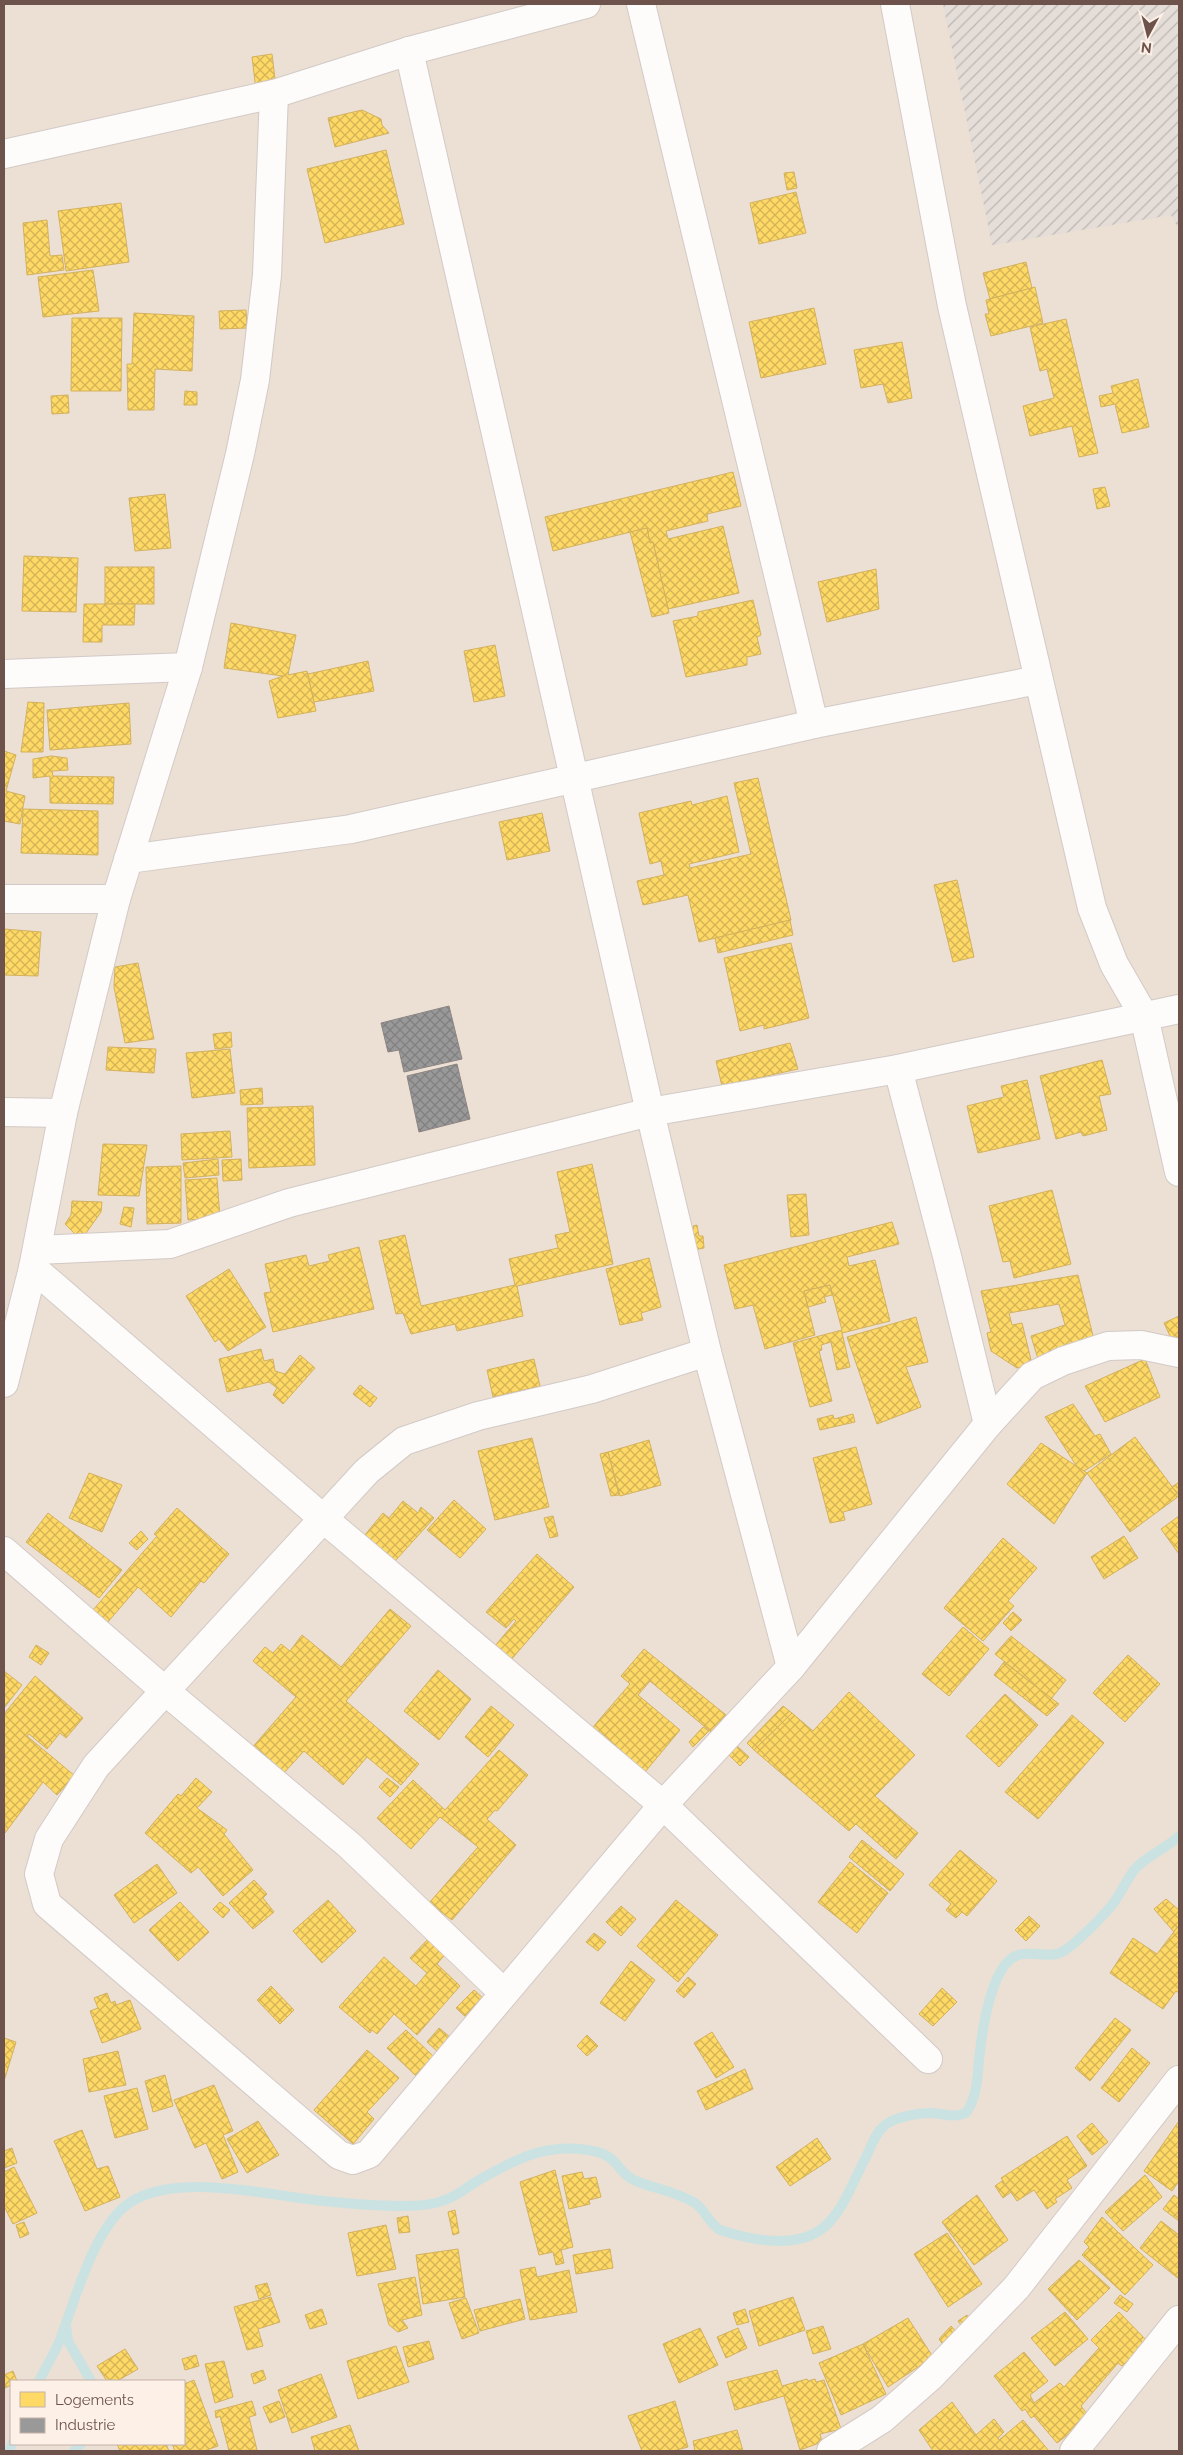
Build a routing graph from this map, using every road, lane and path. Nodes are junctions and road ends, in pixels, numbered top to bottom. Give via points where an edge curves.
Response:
1 (586, 4) edge
2 (641, 4) edge
3 (895, 4) edge
4 (409, 51) junction
5 (274, 94) junction
6 (4, 154) edge
7 (188, 668) junction
8 (4, 674) edge
9 (1038, 680) junction
10 (814, 724) junction
11 (575, 777) junction
12 (128, 859) junction
13 (4, 899) edge
14 (116, 900) junction
15 (1179, 1009) edge
16 (1144, 1016) junction
17 (898, 1069) junction
18 (4, 1112) edge
19 (650, 1112) junction
20 (64, 1113) junction
21 (1179, 1172) edge
22 (35, 1259) junction
23 (707, 1352) junction
24 (1179, 1353) edge
25 (4, 1383) edge
26 (988, 1424) junction
27 (325, 1520) junction
28 (4, 1551) edge
29 (791, 1667) junction
30 (164, 1690) junction
31 (664, 1805) junction
32 (504, 1992) junction
33 (928, 2059) dead end
34 (1179, 2080) edge
35 (1179, 2320) edge
36 (831, 2451) edge
37 (1074, 2451) edge

1 - 4 street
2 - 10 street
3 - 9 street via 952,306
4 - 5 street
4 - 11 street
5 - 6 street
5 - 7 street via 267,275 255,380
7 - 8 street
7 - 12 street
9 - 10 street
9 - 16 street via 1092,908 1114,964
10 - 11 street
11 - 12 street via 351,829
11 - 19 street
12 - 14 street
13 - 14 street
14 - 20 street
15 - 16 street
16 - 17 street
16 - 21 street
17 - 19 street
17 - 26 street via 948,1256
18 - 20 street
19 - 22 street via 289,1204 170,1244
19 - 23 street
20 - 22 street
22 - 25 street
22 - 27 street
23 - 27 street via 592,1389 478,1416 404,1442 367,1471
23 - 29 street
24 - 26 street via 1141,1345 1108,1346 1063,1361 1032,1376
26 - 29 street
27 - 30 street
27 - 31 street
28 - 30 street
29 - 31 street
30 - 32 street via 349,1845
30 - 32 street via 96,1766 49,1839 40,1874 47,1904 339,2155 353,2160 369,2154
31 - 32 street
31 - 33 street
34 - 36 street via 1016,2288 930,2377 882,2419
35 - 37 street

